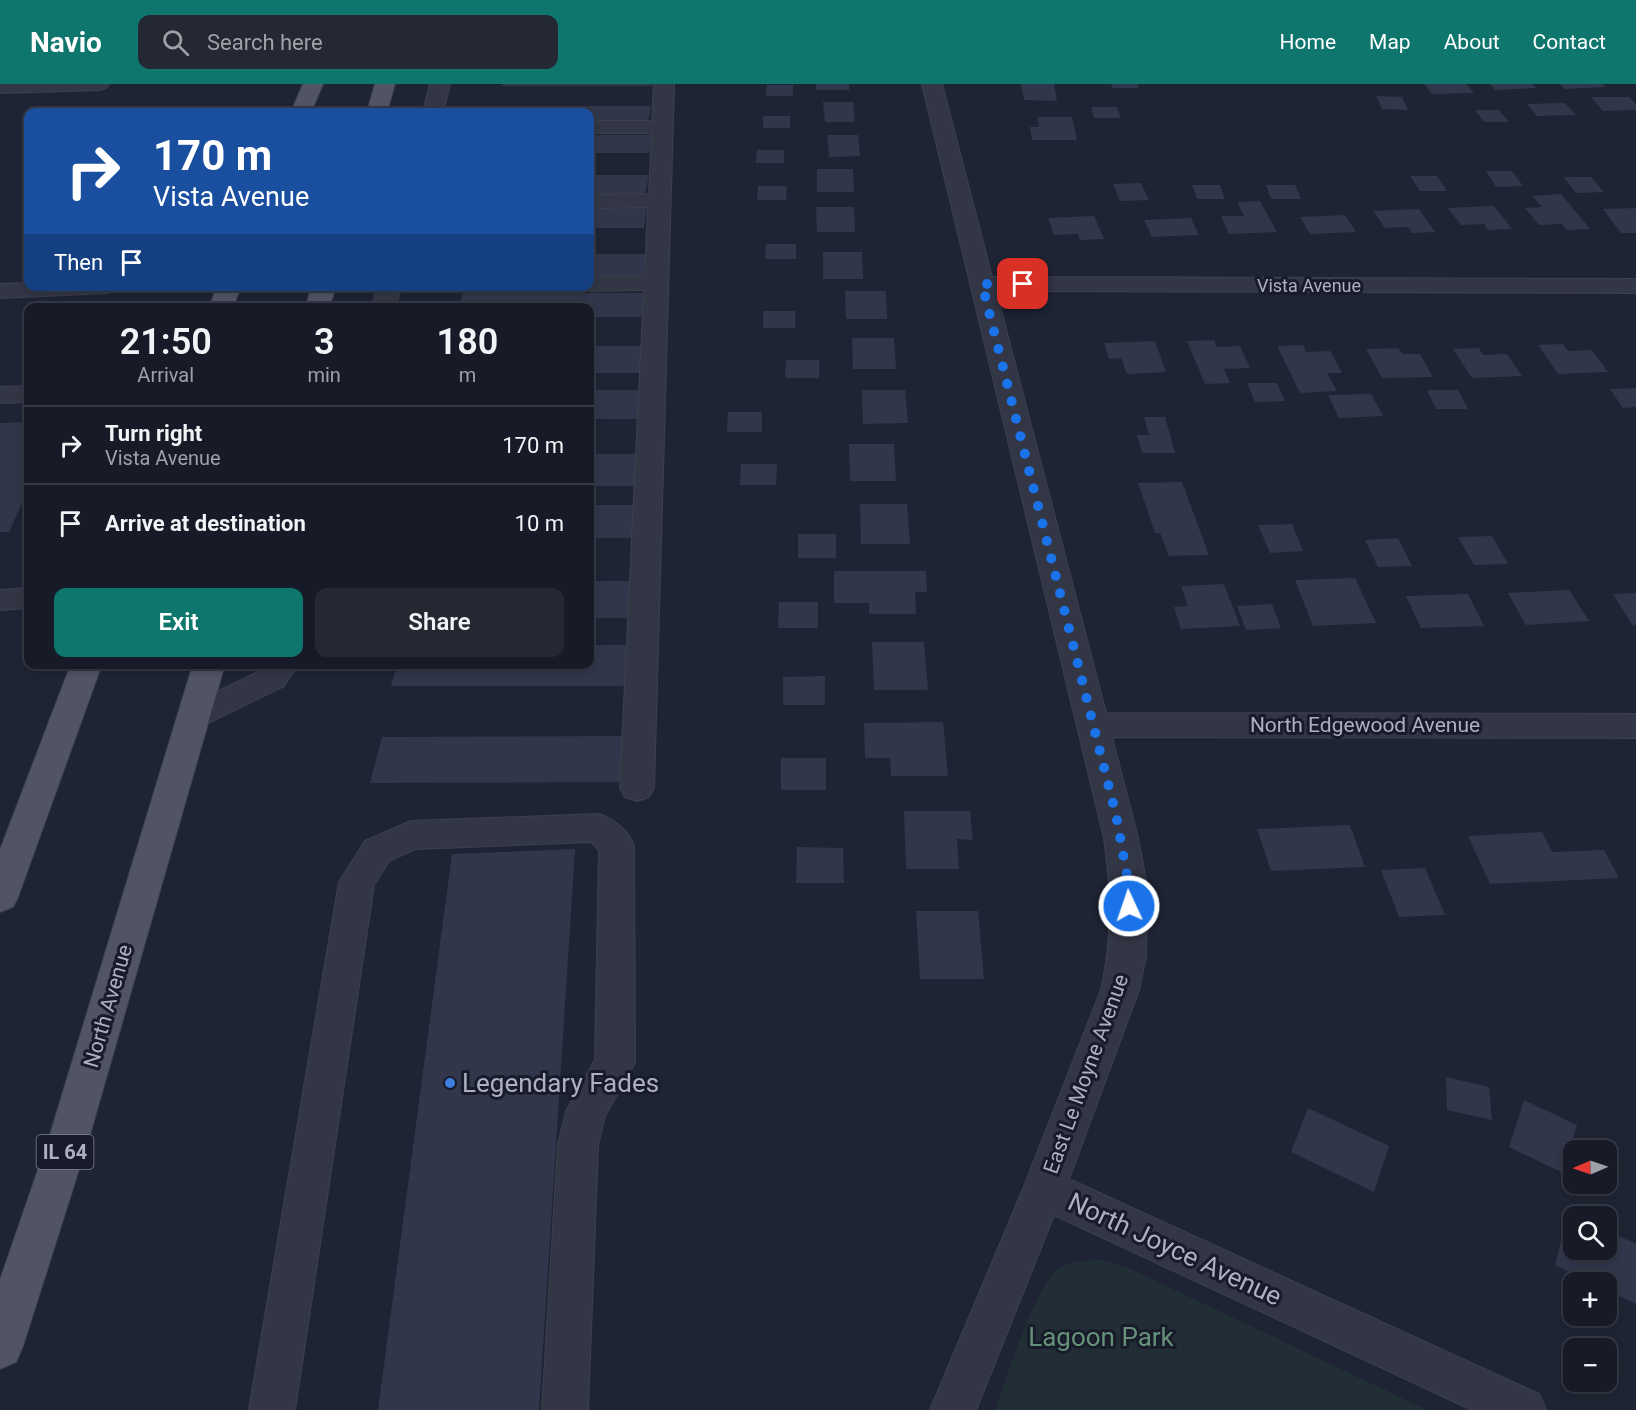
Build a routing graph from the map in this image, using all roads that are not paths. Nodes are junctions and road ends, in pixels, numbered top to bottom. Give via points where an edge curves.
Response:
1 (99, 84) edge
2 (313, 84) edge
3 (385, 84) edge
4 (440, 84) edge
5 (664, 84) edge
6 (932, 84) edge
7 (0, 87) edge
8 (303, 108) edge
9 (378, 108) edge
10 (434, 108) edge
11 (594, 127) edge
12 (662, 127) junction
13 (658, 200) junction
14 (594, 201) edge
15 (656, 283) junction
16 (594, 284) edge
17 (982, 284) junction
18 (1636, 286) edge
19 (24, 290) edge
20 (0, 291) edge
21 (0, 394) edge
22 (24, 394) edge
23 (24, 598) edge
24 (0, 600) edge
25 (85, 669) edge
26 (207, 669) edge
27 (279, 669) edge
28 (193, 717) junction
29 (1095, 725) junction
30 (1636, 726) edge
31 (637, 788) dead end
32 (10, 840) edge
33 (0, 897) edge
34 (1044, 1189) junction
35 (0, 1346) edge
36 (272, 1410) edge
37 (565, 1410) edge
38 (953, 1410) edge
39 (1523, 1410) edge

1 - 7 street
2 - 8 main road
3 - 9 main road
4 - 10 street
5 - 12 street
6 - 17 street, East Le Moyne Avenue
11 - 12 street
12 - 13 street
13 - 14 street
13 - 15 street
15 - 16 street
15 - 31 street
17 - 18 street, Vista Avenue
17 - 29 street, East Le Moyne Avenue
19 - 20 street
21 - 22 street
23 - 24 street
25 - 32 main road
26 - 28 main road, North Avenue / IL 64
27 - 28 street via 273,678
28 - 35 main road, North Avenue / IL 64 via 69,1138
29 - 30 street, North Edgewood Avenue
29 - 34 street, East Le Moyne Avenue via 1129,886 1127,956 1120,990
32 - 33 main road
34 - 38 street, North Joyce Avenue
34 - 39 street, North Joyce Avenue
36 - 37 street via 357,882 377,851 411,835 599,828 617,845 615,1063 586,1111 578,1145

